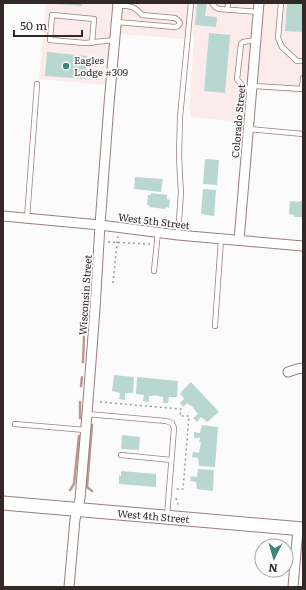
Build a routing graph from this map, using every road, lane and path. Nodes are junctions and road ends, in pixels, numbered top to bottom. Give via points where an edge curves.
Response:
1 (191, 3) edge
2 (212, 3) edge
3 (228, 3) edge
4 (281, 3) edge
5 (118, 4) edge
6 (259, 8) edge
7 (227, 10) junction
8 (117, 22) junction
9 (115, 40) junction
10 (256, 40) junction
11 (92, 43) junction
12 (303, 61) edge
13 (303, 78) edge
14 (37, 84) dead end
15 (252, 88) junction
16 (302, 89) edge
17 (248, 129) junction
18 (303, 134) edge
19 (3, 216) edge
20 (27, 218) junction
21 (100, 225) junction
22 (118, 228) junction
23 (158, 232) junction
24 (178, 235) junction
25 (221, 239) junction
26 (239, 240) junction
27 (100, 241) junction
28 (118, 242) junction
29 (157, 244) junction
30 (303, 246) edge
31 (154, 272) dead end
32 (113, 283) dead end
33 (215, 326) dead end
34 (303, 368) edge
35 (288, 372) dead end
36 (100, 402) dead end
37 (87, 414) junction
38 (16, 424) dead end
39 (85, 430) junction
40 (121, 456) dead end
41 (171, 460) junction
42 (175, 492) dead end
43 (175, 496) dead end
44 (3, 503) edge
45 (178, 508) dead end
46 (77, 510) junction
47 (167, 518) junction
48 (300, 529) edge
49 (69, 587) edge
50 (293, 587) edge

1 - 24 lane via 180,117 179,155 182,192
2 - 7 lane via 215,8
3 - 7 lane
4 - 12 lane via 278,38 282,47 297,61
5 - 8 street, Wisconsin Street
5 - 8 lane via 136,8 142,15 175,18 180,23 175,27
6 - 7 lane
6 - 10 street, Colorado Street
8 - 9 street, Wisconsin Street
9 - 11 lane
9 - 21 street, Wisconsin Street
10 - 15 street, Colorado Street
10 - 15 lane via 241,44 237,79 244,88
11 - 11 lane via 50,40 52,15 94,19
13 - 16 lane
14 - 20 lane
15 - 16 lane
15 - 17 street, Colorado Street
17 - 18 lane
17 - 26 street, Colorado Street
19 - 20 street, West 5th Street
20 - 21 street, West 5th Street
21 - 22 street, West 5th Street
21 - 27 street, Wisconsin Street
22 - 23 street, West 5th Street
22 - 28 path
23 - 24 street, West 5th Street
23 - 29 lane
24 - 25 street, West 5th Street
25 - 26 street, West 5th Street
25 - 33 lane
26 - 30 street, West 5th Street
27 - 28 path
27 - 37 street, Wisconsin Street
28 - 29 path
28 - 32 path
29 - 31 lane
34 - 35 street
36 - 42 path via 181,408 180,416 189,416 183,489 175,488
37 - 39 street, Wisconsin Street
37 - 41 lane via 166,420 172,423 174,428
38 - 39 lane
39 - 46 street, Wisconsin Street
40 - 41 lane
41 - 47 lane
43 - 45 path
44 - 46 street, West 4th Street
46 - 47 street, West 4th Street
46 - 49 street, Wisconsin Street
47 - 48 street, West 4th Street
48 - 50 street

